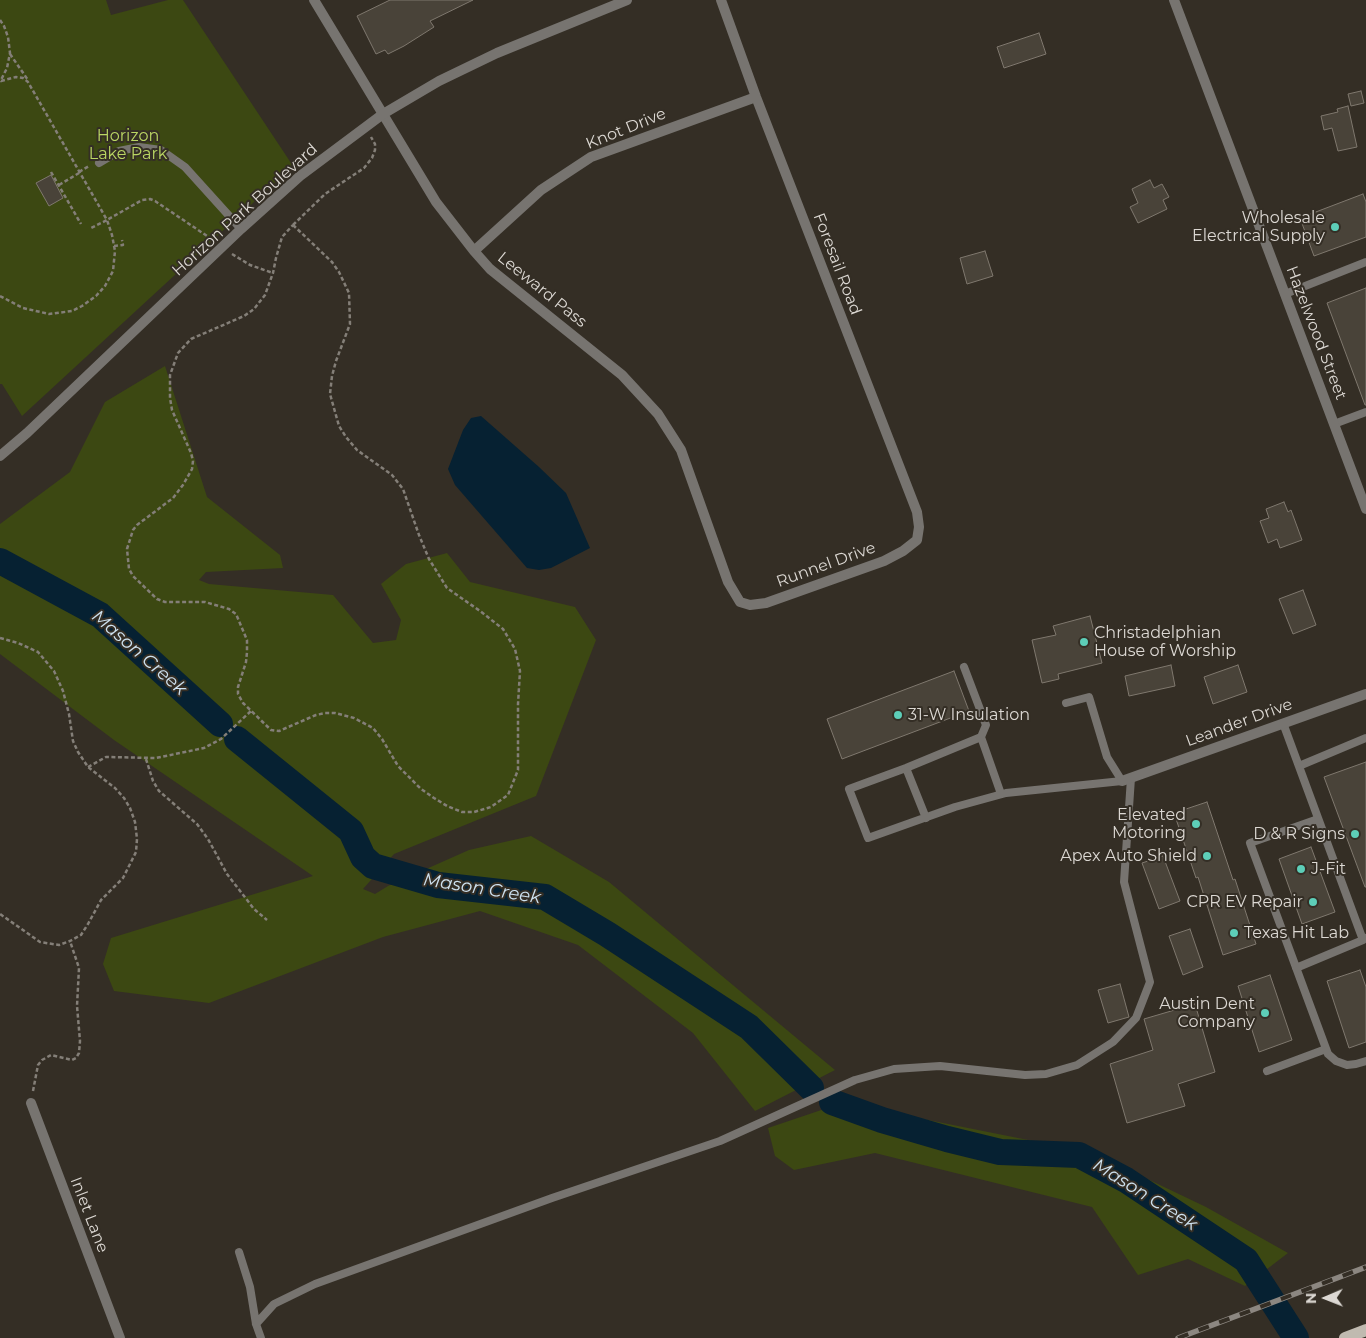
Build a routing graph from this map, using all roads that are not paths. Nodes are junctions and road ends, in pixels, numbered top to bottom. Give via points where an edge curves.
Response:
1 (627, 0) edge
2 (721, 0) edge
3 (1174, 0) edge
4 (319, 2) edge
5 (756, 97) junction
6 (383, 114) junction
7 (99, 163) dead end
8 (241, 229) junction
9 (474, 251) junction
10 (1366, 262) edge
11 (1285, 294) junction
12 (1366, 412) edge
13 (1334, 424) junction
14 (0, 456) edge
15 (1366, 509) edge
16 (917, 540) joint
17 (740, 602) joint
18 (964, 668) dead end
19 (1366, 694) edge
20 (1066, 703) dead end
21 (1283, 723) junction
22 (980, 737) junction
23 (1366, 738) edge
24 (1299, 766) junction
25 (906, 768) junction
26 (1126, 779) junction
27 (1002, 794) junction
28 (926, 818) junction
29 (1318, 819) junction
30 (1364, 939) edge
31 (1296, 968) junction
32 (1326, 1049) junction
33 (1366, 1061) edge
34 (1267, 1071) dead end
35 (31, 1103) road end
36 (239, 1252) dead end
37 (256, 1324) junction
38 (1366, 1330) edge
39 (120, 1338) edge
40 (261, 1338) edge
41 (1345, 1338) edge

1 - 6 street, Horizon Park Boulevard via 497,53 439,81
2 - 5 street, Foresail Road
3 - 11 street, Hazelwood Street
4 - 6 street, Leeward Pass
5 - 9 street, Knot Drive via 591,157 541,190
5 - 16 street, Foresail Road via 917,512
6 - 8 street, Horizon Park Boulevard via 300,176
6 - 9 street, Leeward Pass via 436,202
7 - 8 lane via 119,151 139,147 161,150 185,167
8 - 14 street, Horizon Park Boulevard
9 - 17 street, Leeward Pass via 490,269 622,375 658,414 681,450 728,582
10 - 11 lane
11 - 13 street, Hazelwood Street
12 - 13 lane
13 - 15 street, Hazelwood Street
16 - 17 street, Runnel Drive via 884,561 766,603 750,606
18 - 22 lane via 986,725
19 - 21 street, Leander Drive
20 - 26 lane via 1089,697 1107,757
21 - 24 lane
21 - 26 street, Leander Drive
22 - 25 lane
22 - 27 lane
23 - 24 lane
24 - 29 lane
25 - 28 lane
25 - 28 lane via 849,789 868,838
26 - 27 lane
26 - 37 lane via 1124,882 1150,982 1136,1018 1113,1042 1077,1065 1046,1074 1025,1075 940,1066 894,1069 856,1080 720,1141 542,1201 315,1284 274,1304
27 - 28 lane
29 - 30 lane
29 - 31 lane via 1250,843
30 - 31 lane
31 - 32 lane
32 - 33 lane via 1328,1054 1347,1065
32 - 34 lane
35 - 39 street, Inlet Lane
36 - 37 lane via 250,1287
37 - 40 lane
38 - 41 main road

